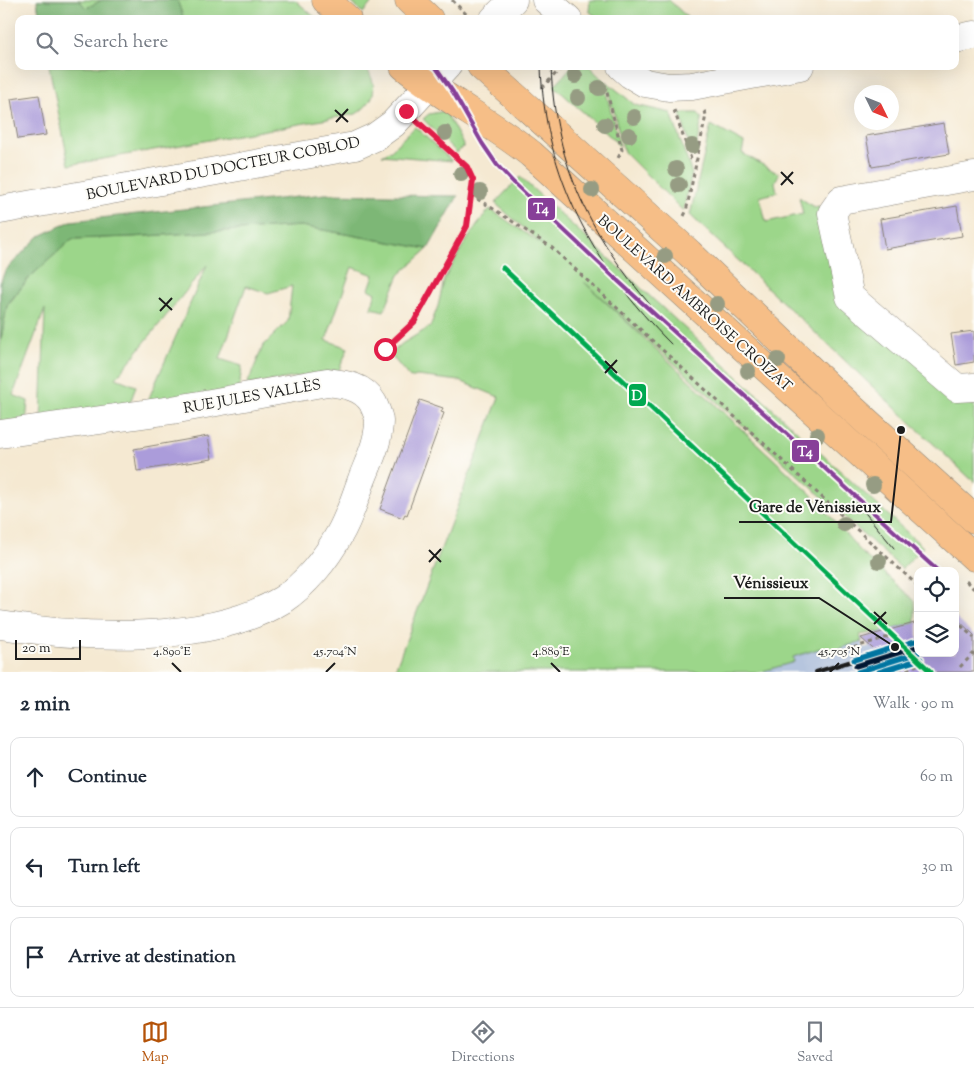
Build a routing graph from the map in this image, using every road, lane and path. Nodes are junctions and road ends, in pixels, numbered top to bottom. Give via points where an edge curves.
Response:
1 (326, 0) edge
2 (409, 0) edge
3 (452, 0) edge
4 (513, 0) edge
5 (546, 0) edge
6 (343, 15) edge
7 (425, 15) edge
8 (468, 15) edge
9 (498, 15) edge
10 (563, 15) edge
11 (974, 35) edge
12 (959, 37) edge
13 (409, 70) edge
14 (443, 70) edge
15 (485, 70) edge
16 (559, 70) edge
17 (778, 70) edge
18 (612, 73) edge
19 (429, 86) junction
20 (541, 88) dead end
21 (704, 106) dead end
22 (673, 107) dead end
23 (406, 111) junction
24 (617, 159) dead end
25 (696, 161) junction
26 (974, 176) edge
27 (470, 195) junction
28 (0, 210) edge
29 (682, 218) dead end
30 (385, 349) dead end
31 (974, 387) edge
32 (0, 434) edge
33 (974, 519) edge
34 (974, 557) edge
35 (914, 582) edge
36 (959, 624) edge
37 (0, 625) edge
38 (898, 634) dead end
39 (974, 638) edge
40 (974, 653) edge
41 (823, 657) dead end
42 (926, 660) dead end
43 (960, 667) dead end
44 (899, 672) edge

1 - 6 main road
2 - 7 main road
3 - 8 path
4 - 9 street
5 - 10 street
11 - 12 street
13 - 19 main road, BOULEVARD AMBROISE CROIZAT
14 - 19 street, BOULEVARD DU DOCTEUR COBLOD
15 - 33 main road, BOULEVARD AMBROISE CROIZAT via 689,253 833,392
16 - 20 path
17 - 18 street via 668,88 645,83 630,74
18 - 24 path via 622,150
19 - 23 street, BOULEVARD DU DOCTEUR COBLOD
19 - 34 main road, BOULEVARD AMBROISE CROIZAT via 505,133 531,154
21 - 25 path via 706,115
22 - 25 path via 691,159
23 - 27 path via 467,167 473,180
23 - 28 street, BOULEVARD DU DOCTEUR COBLOD via 375,137 356,146
25 - 29 path
26 - 31 street via 841,200 832,213 850,297 957,388
27 - 30 path via 467,226 414,322
27 - 35 path via 494,207 550,246
32 - 37 street, RUE JULES VALLÈS via 172,410 327,382 360,390 373,403 379,420 376,442 339,536 306,579 282,600 224,623 173,632 111,635
36 - 39 path, bridge
38 - 41 path
40 - 43 path
42 - 44 path

